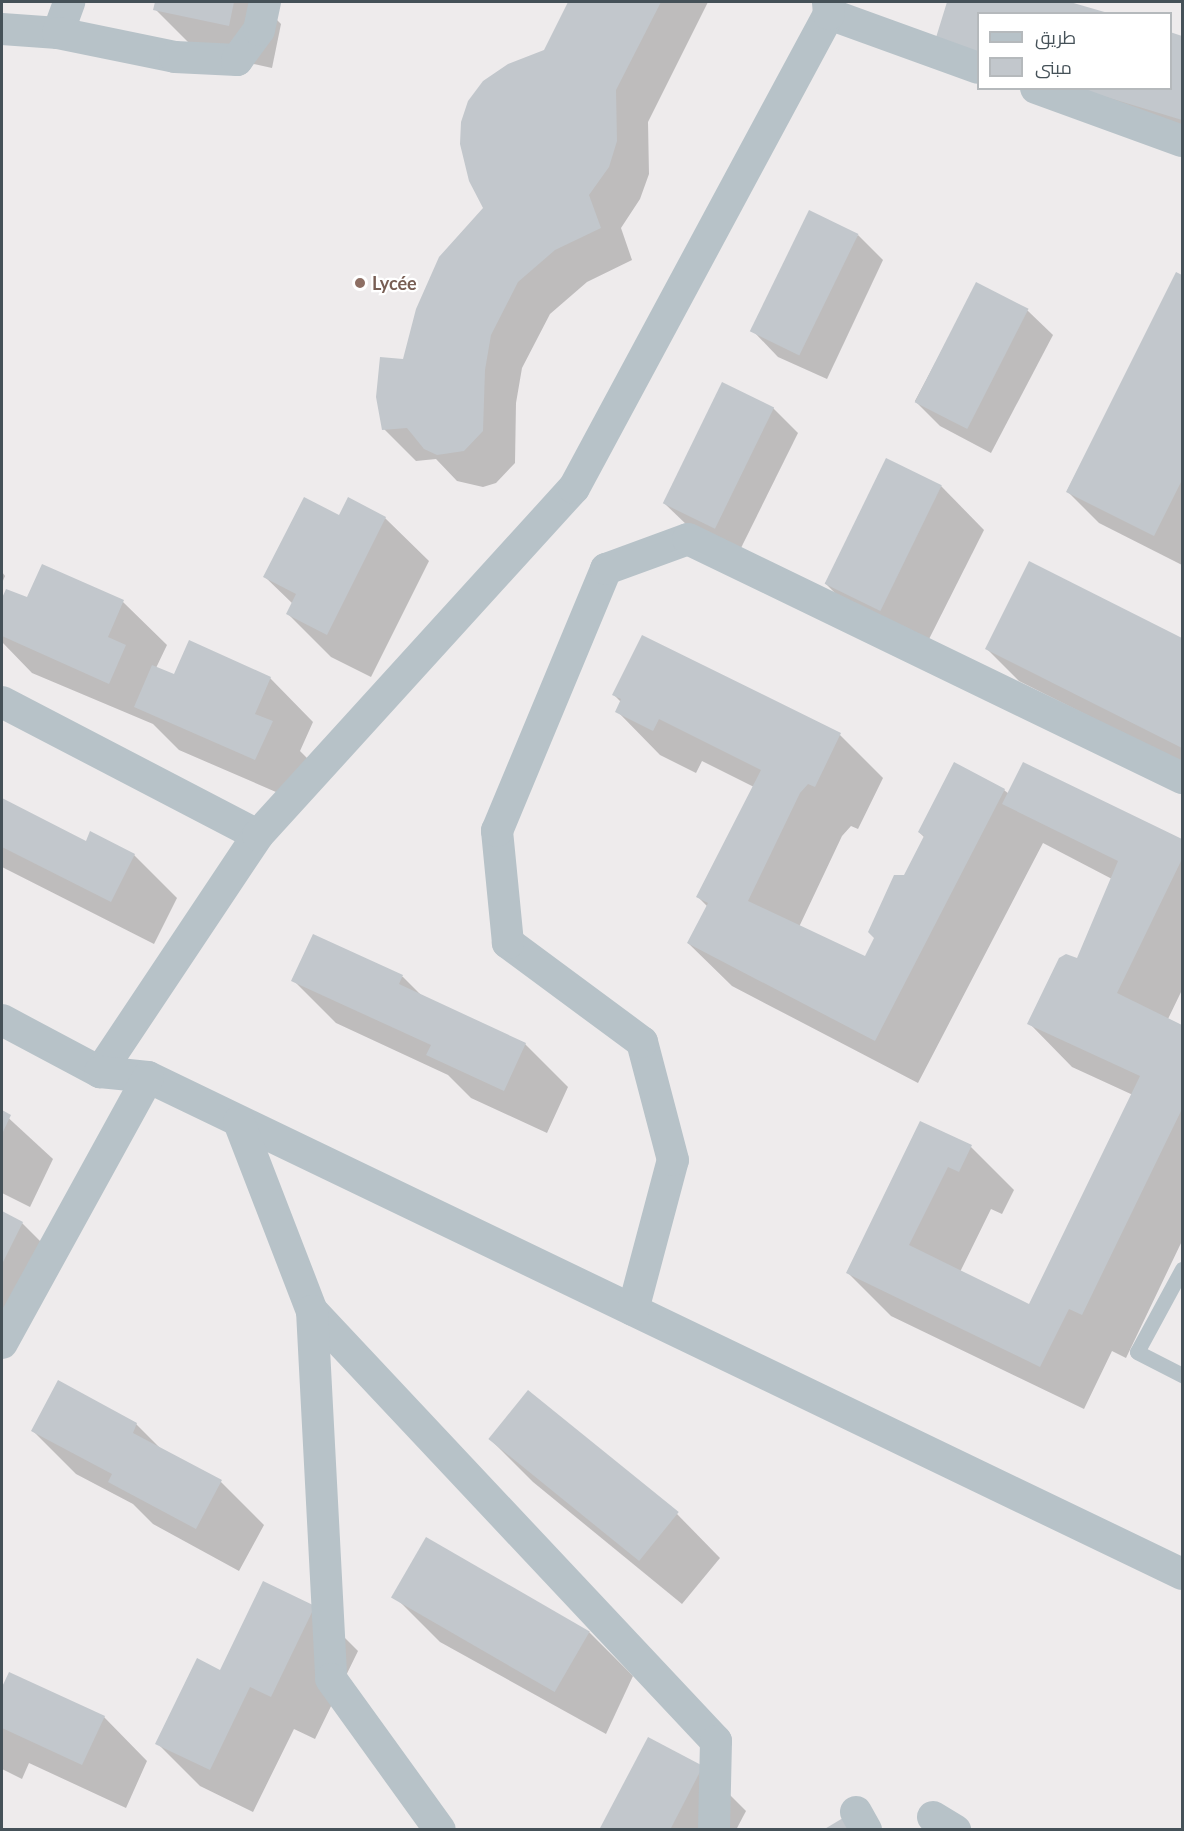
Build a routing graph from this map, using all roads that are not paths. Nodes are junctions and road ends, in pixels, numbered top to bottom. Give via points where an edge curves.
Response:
1 (69, 2) edge
2 (265, 2) edge
3 (829, 8) edge
4 (2, 29) edge
5 (58, 33) junction
6 (977, 68) edge
7 (1042, 90) edge
8 (1182, 141) edge
9 (2, 702) edge
10 (1182, 778) edge
11 (258, 835) junction
12 (2, 1020) edge
13 (100, 1072) junction
14 (148, 1077) junction
15 (239, 1122) junction
16 (1182, 1269) edge
17 (633, 1310) junction
18 (312, 1311) junction
19 (2, 1343) edge
20 (1182, 1375) edge
21 (1182, 1574) edge
22 (440, 1830) edge
23 (714, 1830) edge

1 - 5 street
2 - 5 street via 259,30 237,60 175,57
3 - 6 street
3 - 11 street via 574,488
4 - 5 street
7 - 8 street
9 - 11 street
10 - 17 street via 688,539 606,569 496,831 508,943 642,1042 673,1160
11 - 13 street
12 - 13 street
13 - 14 street
14 - 15 street
14 - 19 street
15 - 17 street
15 - 18 street
16 - 20 lane via 1137,1352
17 - 21 street
18 - 22 street via 331,1679
18 - 23 street via 716,1741

